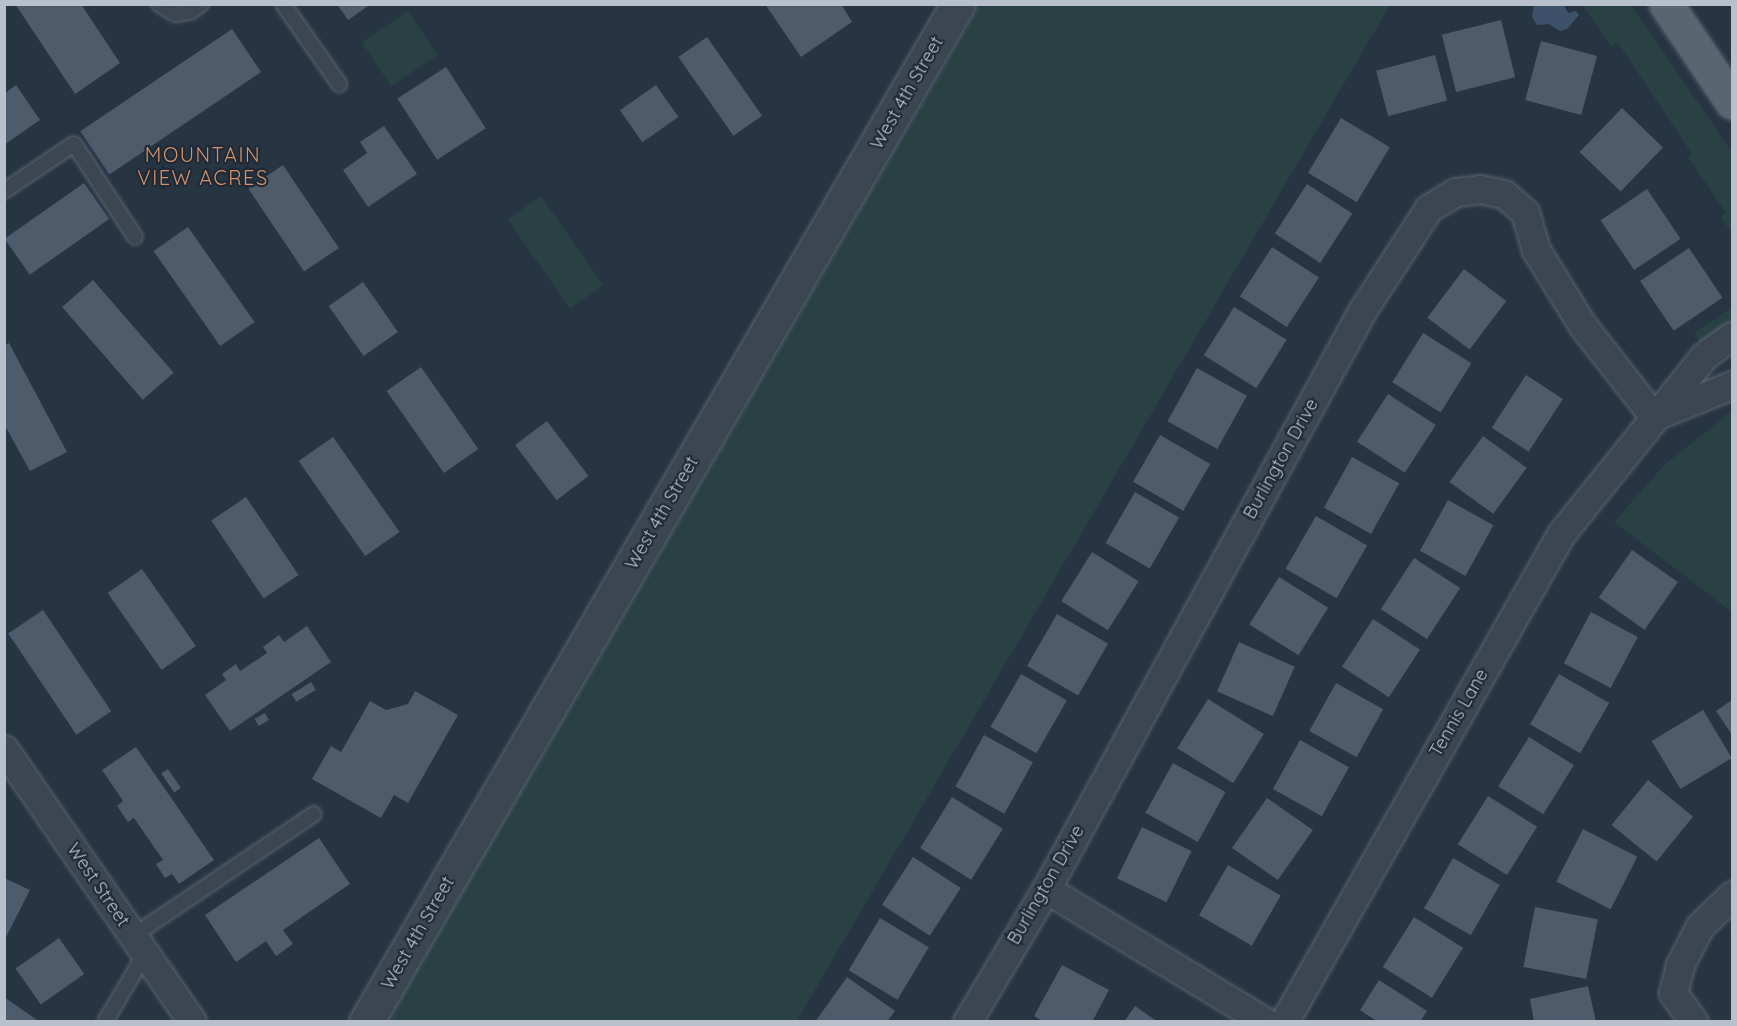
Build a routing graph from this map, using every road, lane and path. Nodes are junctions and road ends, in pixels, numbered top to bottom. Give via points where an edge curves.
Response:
1 (159, 4) edge
2 (201, 4) edge
3 (283, 4) edge
4 (958, 4) edge
5 (1666, 4) edge
6 (339, 84) dead end
7 (1732, 102) edge
8 (4, 191) edge
9 (135, 237) dead end
10 (1732, 336) edge
11 (1732, 384) edge
12 (1654, 417) junction
13 (4, 749) edge
14 (314, 814) dead end
15 (1046, 889) junction
16 (1732, 895) edge
17 (139, 945) junction
18 (105, 1022) edge
19 (192, 1022) edge
20 (366, 1022) edge
21 (967, 1022) edge
22 (1266, 1022) edge
23 (1284, 1022) edge
24 (1694, 1022) edge

1 - 2 lane via 175,14 190,12
3 - 6 lane
4 - 20 street, West 4th Street
5 - 7 main road
8 - 9 lane via 74,144
10 - 12 street, Tennis Lane via 1704,356
11 - 12 street, Tennis Lane
12 - 15 street, Burlington Drive via 1624,383 1577,316 1536,250 1524,212 1504,194 1480,189 1456,192 1429,208 1362,311
12 - 23 street, Tennis Lane via 1561,534
13 - 17 street, West Street
14 - 17 lane
15 - 21 street, Burlington Drive
15 - 22 street
16 - 24 street via 1700,926 1680,965 1673,993
17 - 18 lane
17 - 19 street, West Street

